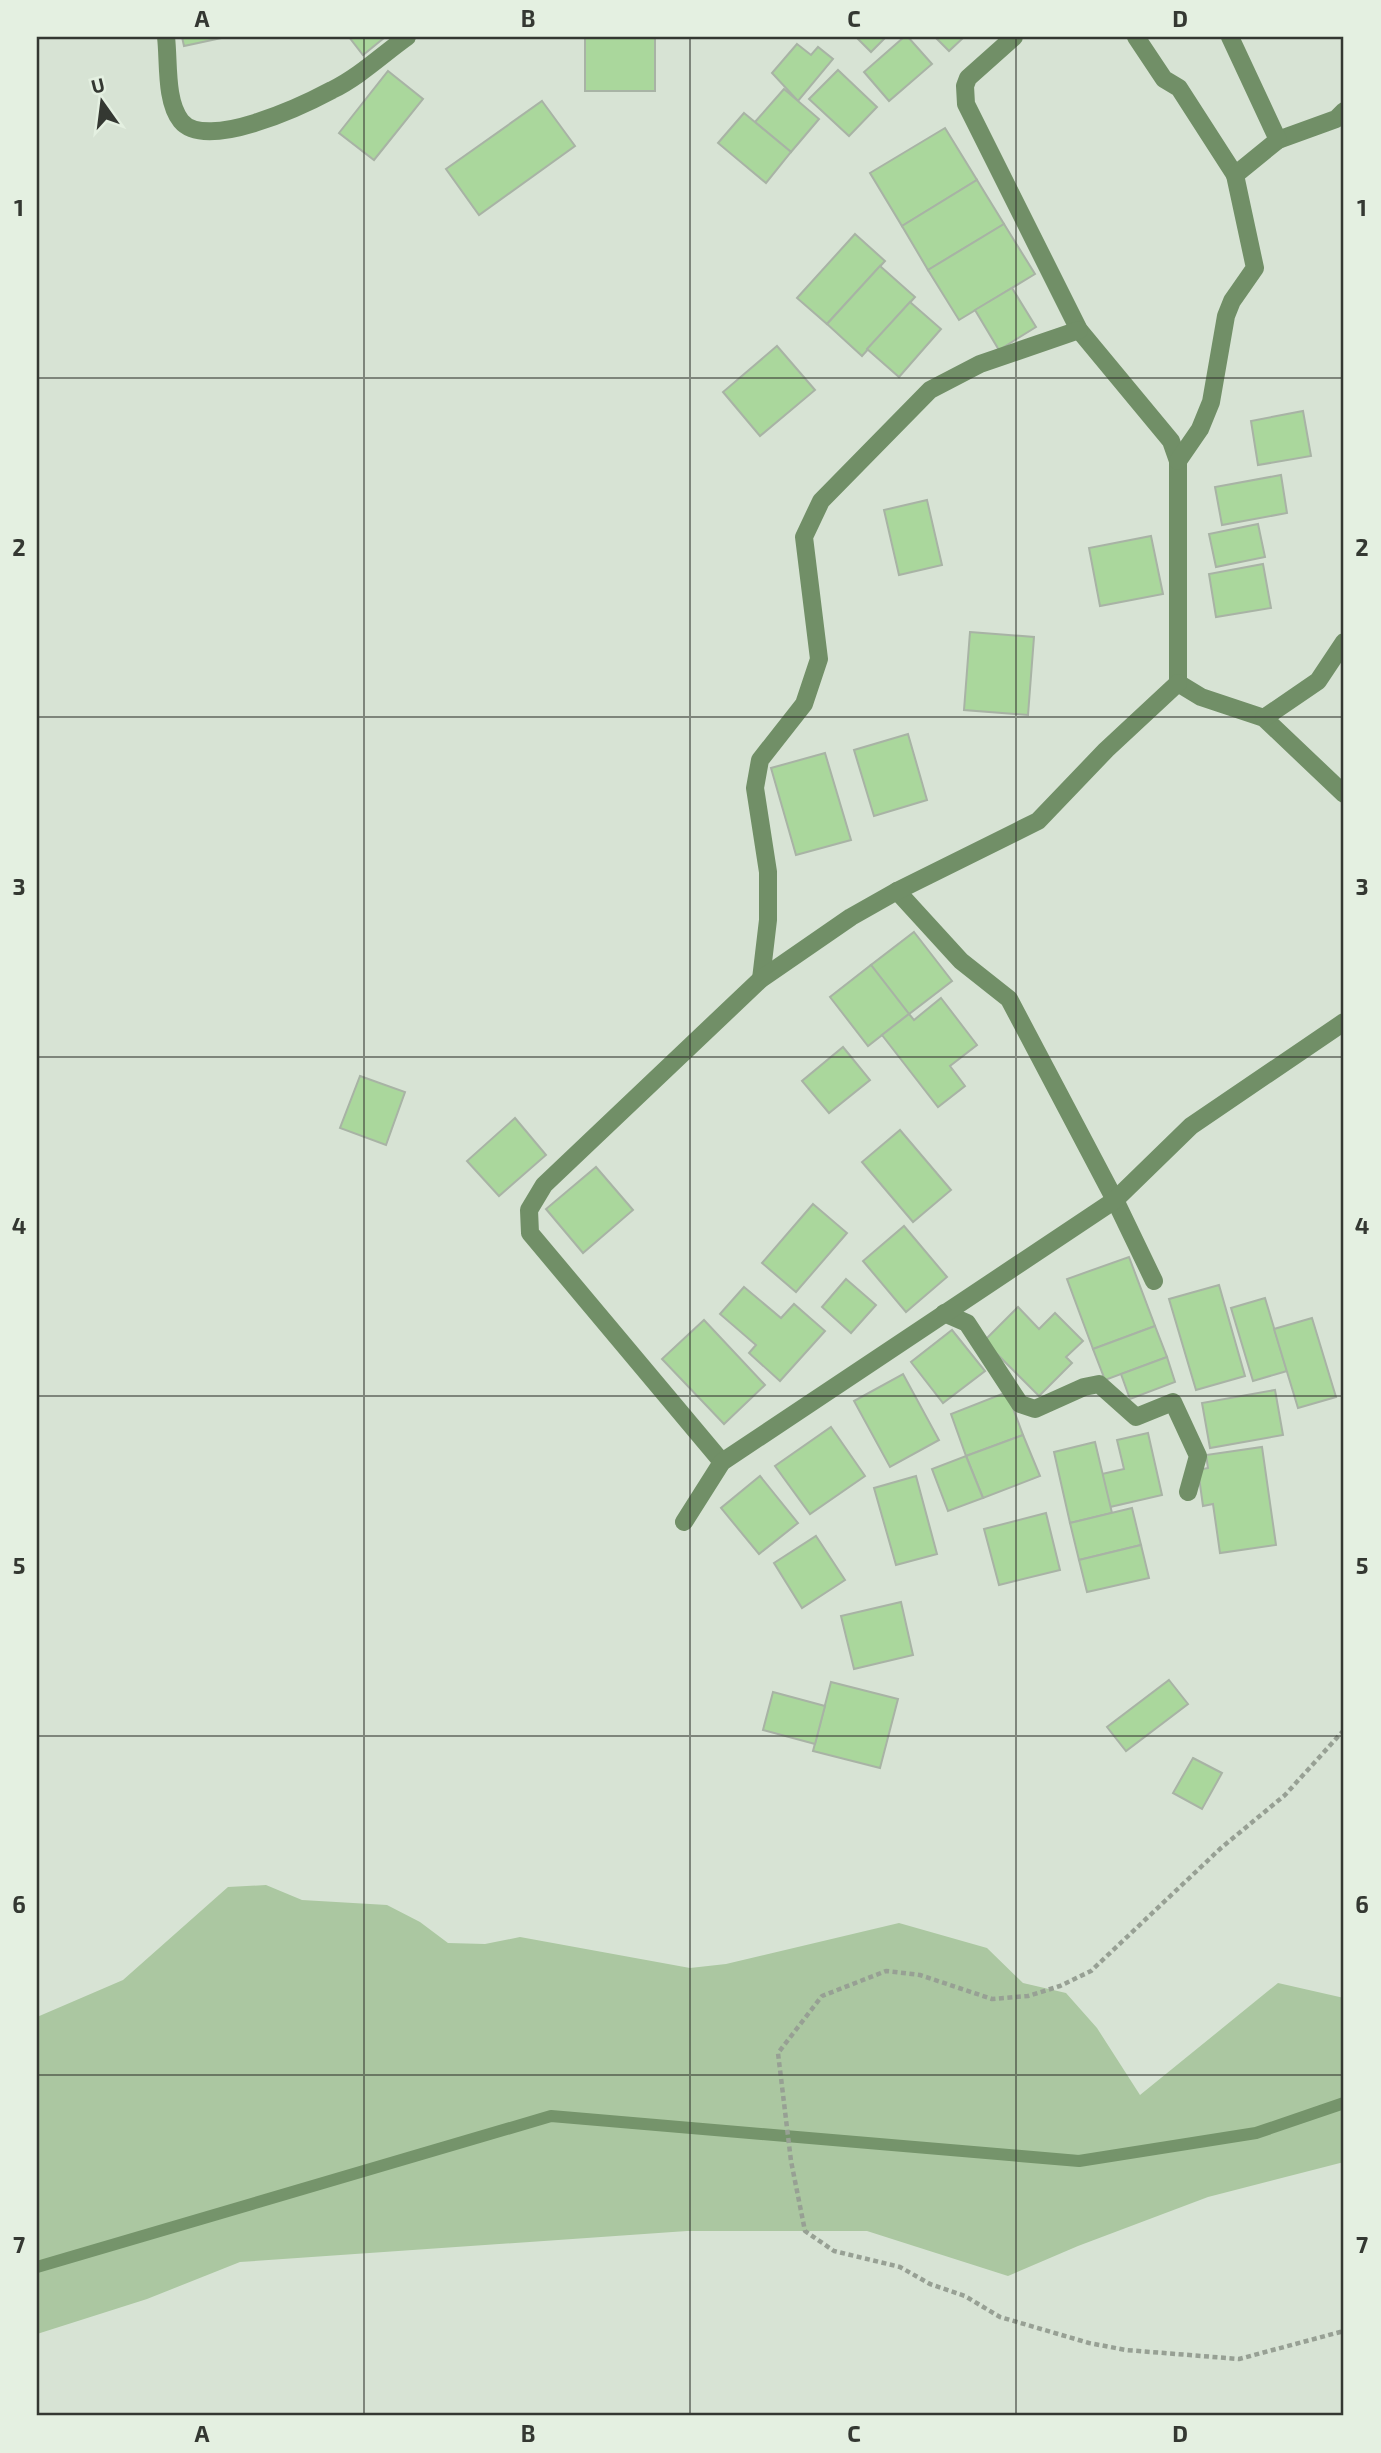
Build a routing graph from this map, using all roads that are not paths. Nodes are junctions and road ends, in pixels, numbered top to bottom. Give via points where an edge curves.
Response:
1 (166, 37) edge
2 (407, 37) edge
3 (1014, 37) edge
4 (1136, 37) edge
5 (1230, 37) edge
6 (1344, 111) edge
7 (1278, 140) junction
8 (1235, 175) junction
9 (1079, 330) junction
10 (1178, 461) junction
11 (1344, 642) edge
12 (1178, 682) junction
13 (1264, 718) junction
14 (1344, 794) edge
15 (897, 891) junction
16 (761, 979) junction
17 (1344, 1021) edge
18 (1115, 1200) junction
19 (1154, 1281) dead end
20 (944, 1313) junction
21 (722, 1462) junction
22 (1188, 1492) dead end
23 (684, 1522) dead end

1 - 2 street via 173,108 182,123 201,131 227,131 264,120 334,89
3 - 9 street via 968,78 964,95
4 - 8 street via 1164,79 1180,88
5 - 7 street
6 - 7 street via 1336,119
7 - 8 street
8 - 10 street via 1255,268 1226,316 1211,402 1200,429
9 - 10 street via 1171,441
9 - 16 street via 979,364 930,390 821,500 804,537 819,659 804,704 760,760 755,788 768,872
10 - 12 street
11 - 13 street via 1318,681
12 - 13 street via 1202,697
12 - 15 street via 1038,821
13 - 14 street
15 - 16 street
15 - 18 street via 961,961 1009,999
16 - 21 street via 568,1161 528,1210 530,1233
17 - 18 street via 1191,1126
18 - 19 street
18 - 20 street
20 - 21 street
20 - 22 street via 967,1323 1027,1409 1099,1384 1136,1417 1173,1402 1198,1455
21 - 23 street

